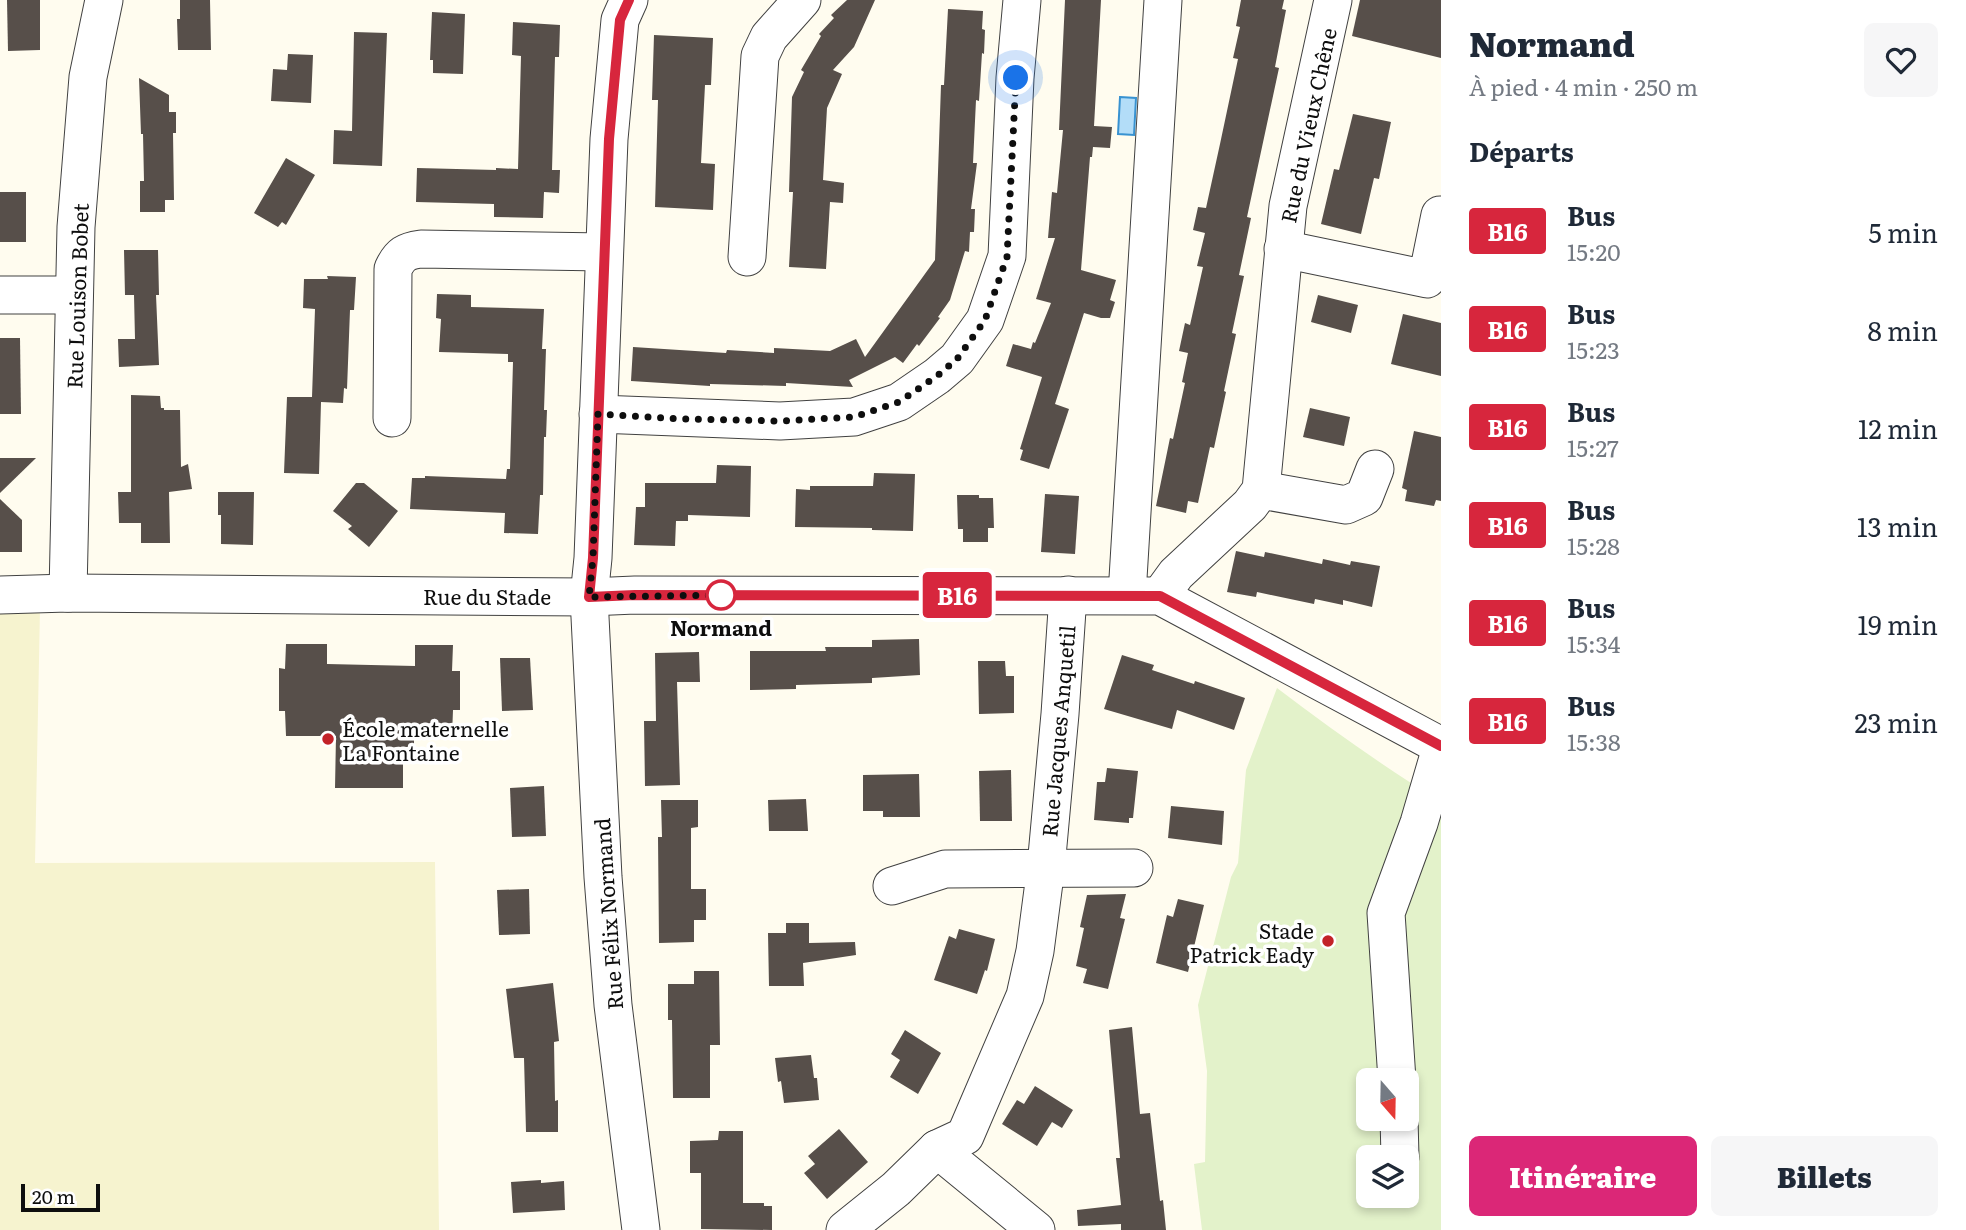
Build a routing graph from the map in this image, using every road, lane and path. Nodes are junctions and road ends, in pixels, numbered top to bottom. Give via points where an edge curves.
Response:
1 (104, 0) edge
2 (629, 0) edge
3 (802, 0) edge
4 (1022, 0) edge
5 (1163, 0) edge
6 (1333, 0) edge
7 (1440, 215) edge
8 (1283, 249) junction
9 (604, 252) junction
10 (747, 257) dead end
11 (0, 295) edge
12 (74, 295) junction
13 (598, 414) junction
14 (392, 418) dead end
15 (1375, 469) dead end
16 (1261, 490) junction
17 (68, 593) junction
18 (1068, 594) junction
19 (0, 595) edge
20 (1143, 595) junction
21 (589, 597) junction
22 (1441, 747) edge
23 (1046, 867) junction
24 (1134, 868) dead end
25 (892, 886) dead end
26 (1396, 1068) edge
27 (937, 1149) junction
28 (641, 1230) edge
29 (845, 1230) edge
30 (1035, 1230) edge

1 - 12 street, Rue Louison Bobet via 88,78
2 - 9 street, Rue Félix Normand via 620,20 615,67
3 - 10 street via 769,37 760,56
4 - 13 street via 1007,257 985,320 957,359 899,402 854,417 780,421
5 - 20 street
6 - 8 street, Rue du Vieux Chêne via 1288,205
7 - 8 street, Rue du Vieux Chêne via 1427,279
8 - 16 street, Rue du Vieux Chêne
9 - 13 street, Rue Félix Normand
9 - 14 street via 408,250 393,269
11 - 12 street
12 - 17 street, Rue Louison Bobet
13 - 21 street, Rue Félix Normand
15 - 16 street via 1364,497 1346,505
16 - 20 street via 1250,506 1176,574
17 - 19 street, Rue du Stade
17 - 21 street, Rue du Stade
18 - 20 street, Rue du Stade
18 - 21 street, Rue du Stade
18 - 23 street, Rue Jacques Anquetil
20 - 22 street, Rue du Stade
21 - 28 street, Rue Félix Normand via 613,1005
22 - 26 street via 1386,913
23 - 24 street, Rue Jacques Anquetil
23 - 25 street, Rue Jacques Anquetil via 944,869
23 - 27 street, Rue Jacques Anquetil via 1025,996 965,1136
27 - 29 street, Rue Jacques Anquetil
27 - 30 street

